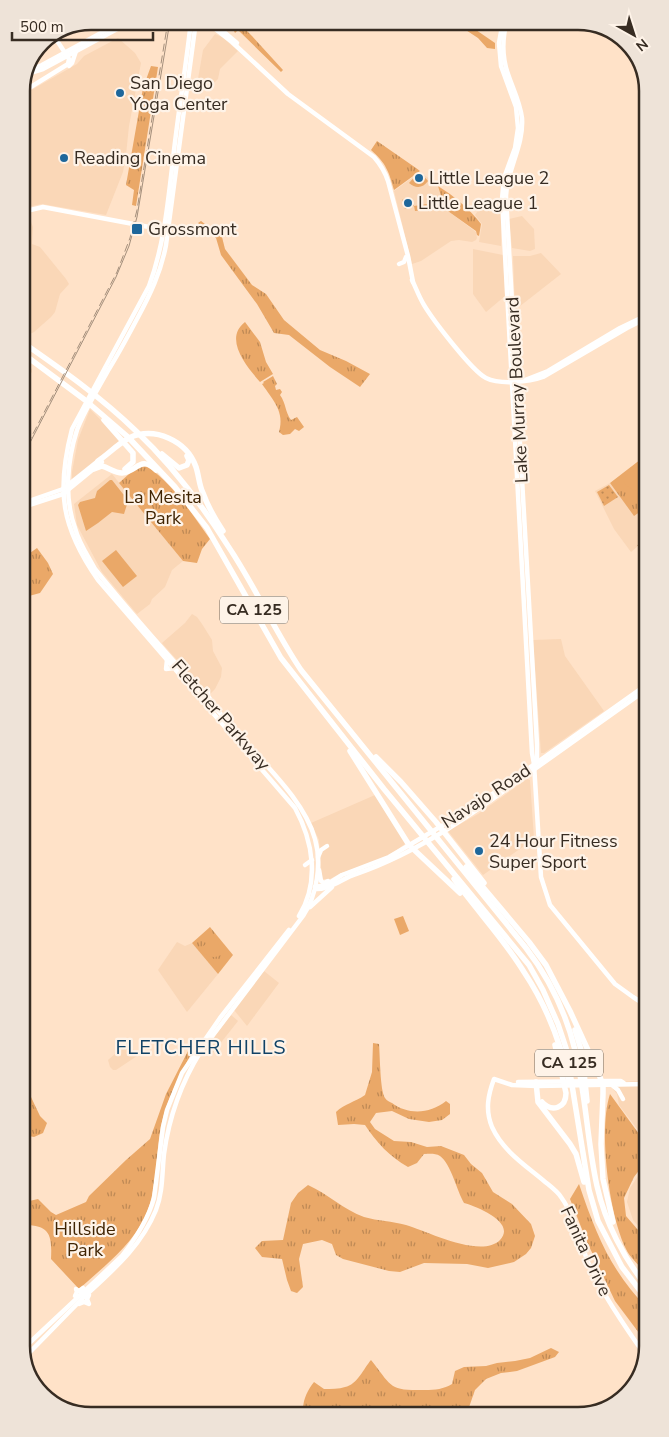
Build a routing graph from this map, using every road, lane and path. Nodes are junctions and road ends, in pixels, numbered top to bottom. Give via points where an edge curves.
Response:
1 (107, 30) edge
2 (111, 30) edge
3 (190, 30) edge
4 (195, 30) edge
5 (216, 30) edge
6 (222, 30) edge
7 (502, 30) edge
8 (504, 30) edge
9 (95, 36) junction
10 (501, 39) junction
11 (57, 40) edge
12 (60, 44) junction
13 (86, 46) junction
14 (78, 48) junction
15 (66, 54) junction
16 (49, 63) junction
17 (62, 67) junction
18 (35, 68) edge
19 (34, 69) edge
20 (52, 75) junction
21 (38, 83) junction
22 (30, 88) edge
23 (290, 94) junction
24 (30, 210) edge
25 (166, 230) junction
26 (404, 243) junction
27 (406, 258) junction
28 (399, 264) dead end
29 (413, 282) junction
30 (500, 304) dead end
31 (508, 306) junction
32 (639, 319) edge
33 (639, 323) edge
34 (30, 347) edge
35 (30, 359) edge
36 (525, 380) junction
37 (514, 381) junction
38 (96, 408) junction
39 (126, 422) junction
40 (152, 435) junction
41 (100, 462) junction
42 (94, 469) junction
43 (66, 490) junction
44 (30, 501) edge
45 (30, 504) edge
46 (189, 504) junction
47 (522, 508) junction
48 (233, 553) junction
49 (531, 688) junction
50 (208, 690) dead end
51 (639, 690) edge
52 (639, 695) edge
53 (213, 705) junction
54 (334, 725) junction
55 (347, 727) junction
56 (581, 730) junction
57 (572, 742) junction
58 (534, 767) junction
59 (495, 795) junction
60 (441, 829) junction
61 (315, 839) junction
62 (438, 840) junction
63 (412, 847) junction
64 (433, 848) junction
65 (318, 857) junction
66 (312, 860) junction
67 (305, 865) dead end
68 (337, 880) junction
69 (313, 887) junction
70 (303, 916) junction
71 (514, 925) junction
72 (490, 926) junction
73 (276, 946) junction
74 (274, 954) junction
75 (566, 1001) junction
76 (639, 1001) edge
77 (544, 1006) junction
78 (230, 1007) junction
79 (602, 1083) junction
80 (624, 1083) junction
81 (538, 1084) junction
82 (639, 1084) edge
83 (612, 1085) junction
84 (623, 1099) dead end
85 (586, 1116) junction
86 (580, 1138) junction
87 (595, 1213) junction
88 (616, 1237) junction
89 (639, 1276) edge
90 (639, 1289) edge
91 (91, 1291) junction
92 (77, 1304) junction
93 (30, 1342) edge
94 (639, 1346) edge
95 (31, 1350) edge

1 - 9 main road
2 - 13 main road
3 - 25 main road, Fletcher Parkway
4 - 25 main road, Fletcher Parkway
5 - 23 main road
6 - 23 main road
7 - 10 main road, Lake Murray Boulevard
8 - 10 main road, Lake Murray Boulevard
9 - 13 main road
9 - 14 main road
10 - 31 main road, Lake Murray Boulevard via 500,66 516,107 518,128 515,148 504,178 502,198
10 - 37 main road, Lake Murray Boulevard via 505,65 522,117 520,144 506,196
11 - 12 main road
12 - 14 main road
12 - 15 main road
12 - 16 main road via 59,52
13 - 14 main road
14 - 15 main road
14 - 20 main road via 71,64
15 - 16 main road
15 - 17 main road via 67,63
15 - 20 main road via 68,64
16 - 17 main road via 62,60
16 - 18 main road
16 - 19 main road
17 - 21 main road
20 - 21 main road
21 - 22 main road
23 - 26 main road via 379,163 386,176
24 - 25 main road via 43,207
25 - 43 main road, Fletcher Parkway via 160,272 77,431
26 - 27 main road
26 - 29 main road
27 - 28 main road
27 - 29 main road
29 - 37 main road via 428,312 474,370 489,379
30 - 31 main road
31 - 37 main road, Lake Murray Boulevard
32 - 36 main road via 548,371
33 - 36 main road via 550,374
34 - 39 highway, CA 125
35 - 38 highway, CA 125
36 - 37 main road
37 - 47 main road, Lake Murray Boulevard
37 - 47 main road, Lake Murray Boulevard via 518,500
38 - 41 highway via 128,445 134,458 131,466 124,470
38 - 46 highway, CA 125 via 160,468
39 - 40 highway via 177,467 187,465 188,458 177,445
39 - 48 highway, CA 125 via 184,485
40 - 41 highway via 119,446
40 - 48 highway via 171,439 189,454 204,497
41 - 42 main road
41 - 43 main road
42 - 43 main road
42 - 46 highway via 102,466 124,472 140,464 148,464
43 - 44 main road
43 - 45 main road
43 - 53 main road, Fletcher Parkway via 74,528 96,569
43 - 66 main road, Fletcher Parkway via 70,530 83,559 102,587 167,660 166,669 174,668 295,808 308,836
46 - 54 highway, CA 125 via 207,528 281,658
47 - 49 main road, Lake Murray Boulevard
47 - 49 main road, Lake Murray Boulevard
48 - 55 highway, CA 125 via 289,652
49 - 58 main road, Lake Murray Boulevard
49 - 58 main road, Lake Murray Boulevard via 534,693 537,758
50 - 53 main road
51 - 56 main road, Navajo Road
52 - 57 main road, Navajo Road
53 - 61 main road, Fletcher Parkway via 292,796
54 - 63 highway
54 - 64 highway, CA 125
55 - 60 highway
55 - 62 highway, CA 125
56 - 57 main road
56 - 58 main road, Navajo Road
57 - 58 main road, Navajo Road
58 - 59 main road, Navajo Road
58 - 59 main road, Navajo Road
58 - 76 main road, Lake Murray Boulevard via 541,877 550,904 615,984
59 - 60 main road, Navajo Road
59 - 60 main road, Navajo Road via 480,808
60 - 63 main road, Navajo Road
60 - 71 highway
61 - 65 main road, Fletcher Parkway
61 - 65 main road via 327,846
62 - 71 highway
62 - 85 highway, CA 125 via 526,948 550,986 575,1051
63 - 68 main road, Navajo Road
63 - 72 highway
64 - 72 highway
64 - 86 highway, CA 125 via 529,966 543,990 566,1048
65 - 68 main road via 321,881
65 - 69 main road, Fletcher Parkway
66 - 67 main road
66 - 69 main road, Fletcher Parkway
68 - 69 main road, Navajo Road
68 - 70 main road
69 - 70 main road, Fletcher Parkway
69 - 73 main road, Fletcher Parkway via 300,914
70 - 74 main road, Fletcher Parkway
71 - 75 highway via 546,965
72 - 77 highway via 524,971
73 - 74 main road
73 - 78 main road, Fletcher Parkway
74 - 78 main road, Fletcher Parkway
75 - 79 highway
75 - 85 highway via 582,1053
77 - 81 highway via 566,1094 564,1104 555,1108 544,1105
77 - 86 highway via 565,1067
78 - 91 main road via 180,1090 168,1130 161,1193 146,1232 128,1255
78 - 93 main road, Fletcher Parkway via 182,1073 167,1110 154,1198 143,1226 122,1256
79 - 80 main road
79 - 81 main road
79 - 83 main road
79 - 88 highway via 603,1179
80 - 82 main road
80 - 83 main road
81 - 87 highway via 540,1105 576,1154
81 - 94 main road, Fanita Drive via 494,1079 487,1110 495,1132 508,1150 561,1196 591,1268
83 - 84 main road
85 - 88 highway, CA 125 via 598,1188
86 - 87 highway, CA 125
87 - 90 highway, CA 125 via 610,1247
88 - 89 highway, CA 125
91 - 92 main road
91 - 92 main road via 88,1304
92 - 95 main road

